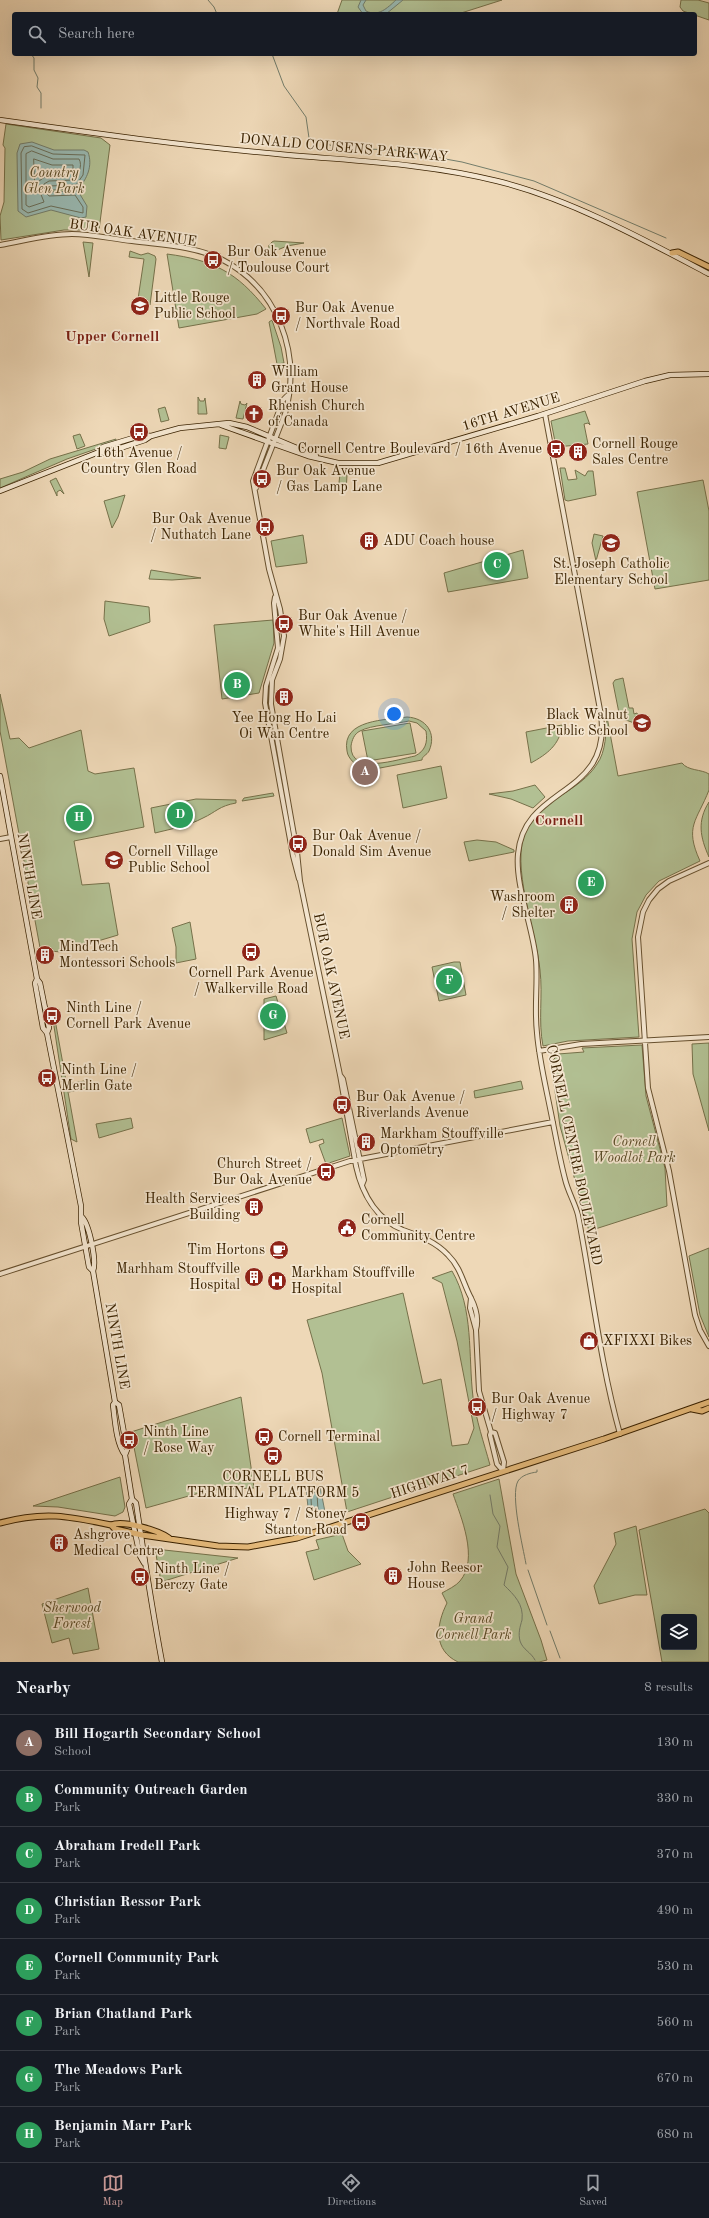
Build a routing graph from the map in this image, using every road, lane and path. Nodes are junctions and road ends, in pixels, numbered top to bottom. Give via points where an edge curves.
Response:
1 (0, 120) edge
2 (0, 245) edge
3 (672, 253) junction
4 (709, 267) edge
5 (709, 274) edge
6 (709, 374) edge
7 (288, 395) junction
8 (545, 414) junction
9 (221, 425) junction
10 (270, 436) junction
11 (275, 438) junction
12 (267, 442) junction
13 (273, 444) junction
14 (318, 458) junction
15 (256, 488) junction
16 (0, 491) edge
17 (0, 776) edge
18 (11, 837) junction
19 (0, 839) edge
20 (709, 863) edge
21 (709, 1037) edge
22 (645, 1041) junction
23 (540, 1051) junction
24 (340, 1075) junction
25 (553, 1122) junction
26 (360, 1159) junction
27 (355, 1160) junction
28 (362, 1185) junction
29 (82, 1217) junction
30 (91, 1244) junction
31 (86, 1246) junction
32 (93, 1271) junction
33 (0, 1274) edge
34 (709, 1346) edge
35 (709, 1402) edge
36 (709, 1408) edge
37 (692, 1409) junction
38 (620, 1434) junction
39 (503, 1471) junction
40 (132, 1499) junction
41 (0, 1523) edge
42 (111, 1525) junction
43 (134, 1526) junction
44 (140, 1527) junction
45 (136, 1533) junction
46 (142, 1535) junction
47 (169, 1538) junction
48 (144, 1563) junction
49 (162, 1662) edge

1 - 3 main road, DONALD COUSENS PARKWAY via 197,146 452,170 499,181 553,200
2 - 7 street, BUR OAK AVENUE via 73,234 185,248 220,259 249,277 276,312 290,355 291,378
3 - 4 main road, DONALD COUSENS PARKWAY via 678,252
3 - 5 main road, DONALD COUSENS PARKWAY
6 - 8 main road, 16TH AVENUE via 685,374 652,380
7 - 10 street, BUR OAK AVENUE
7 - 11 street, BUR OAK AVENUE via 285,414
8 - 14 main road, 16TH AVENUE via 378,463 338,463
8 - 23 street, CORNELL CENTRE BOULEVARD via 602,729 598,750 588,770 572,786 534,814 525,828 519,847 519,873 536,956 536,1026
9 - 10 main road, 16TH AVENUE via 229,423
9 - 12 main road, 16TH AVENUE
9 - 16 main road, 16TH AVENUE via 189,426 151,436 143,435 104,447 99,452
10 - 11 main road, 16TH AVENUE
10 - 12 street, BUR OAK AVENUE
11 - 13 street, BUR OAK AVENUE
11 - 14 main road, 16TH AVENUE
12 - 13 main road, 16TH AVENUE
12 - 15 street, BUR OAK AVENUE via 254,474 253,485
13 - 14 main road, 16TH AVENUE
13 - 15 street, BUR OAK AVENUE
15 - 24 street, BUR OAK AVENUE via 284,636 280,659 272,680 270,704 300,881
17 - 18 main road, NINTH LINE
18 - 19 street
18 - 29 main road, NINTH LINE via 37,979 35,983 43,1028 46,1032
20 - 22 street via 663,885 649,900 643,912 638,938
21 - 22 street
22 - 23 street via 581,1044
22 - 34 street via 648,1088 668,1165 695,1315
23 - 25 street, CORNELL CENTRE BOULEVARD
24 - 26 street, BUR OAK AVENUE
24 - 27 street, BUR OAK AVENUE
25 - 26 street
25 - 38 street, CORNELL CENTRE BOULEVARD via 566,1182 578,1216
26 - 27 street
26 - 28 street, BUR OAK AVENUE via 364,1180
27 - 28 street, BUR OAK AVENUE
27 - 30 street
28 - 39 street, BUR OAK AVENUE via 370,1202 385,1220 429,1240 449,1255 464,1277 478,1324 478,1381 491,1432 495,1433 504,1462
29 - 30 main road, NINTH LINE via 87,1222
29 - 31 main road, NINTH LINE
30 - 31 street
30 - 32 main road, NINTH LINE via 95,1266
31 - 32 main road, NINTH LINE via 89,1266
31 - 33 street
32 - 40 main road, NINTH LINE via 115,1402 115,1422 121,1450 125,1455
35 - 37 main road, HIGHWAY 7
36 - 37 main road, HIGHWAY 7 via 702,1411
37 - 38 main road, HIGHWAY 7
38 - 39 main road, HIGHWAY 7
39 - 47 main road, HIGHWAY 7 via 268,1544 248,1547 218,1546
40 - 43 main road, NINTH LINE via 129,1504
40 - 44 main road, NINTH LINE via 136,1503
41 - 42 main road, HIGHWAY 7 via 43,1514 68,1516
42 - 43 main road, HIGHWAY 7 via 116,1523
42 - 45 main road, HIGHWAY 7 via 115,1529
43 - 44 main road, HIGHWAY 7
43 - 45 main road, NINTH LINE
44 - 46 main road, NINTH LINE
44 - 47 main road, HIGHWAY 7 via 162,1532
45 - 46 main road, HIGHWAY 7
45 - 48 main road, NINTH LINE via 140,1556
46 - 47 main road, HIGHWAY 7
46 - 48 main road, NINTH LINE
48 - 49 main road, NINTH LINE

